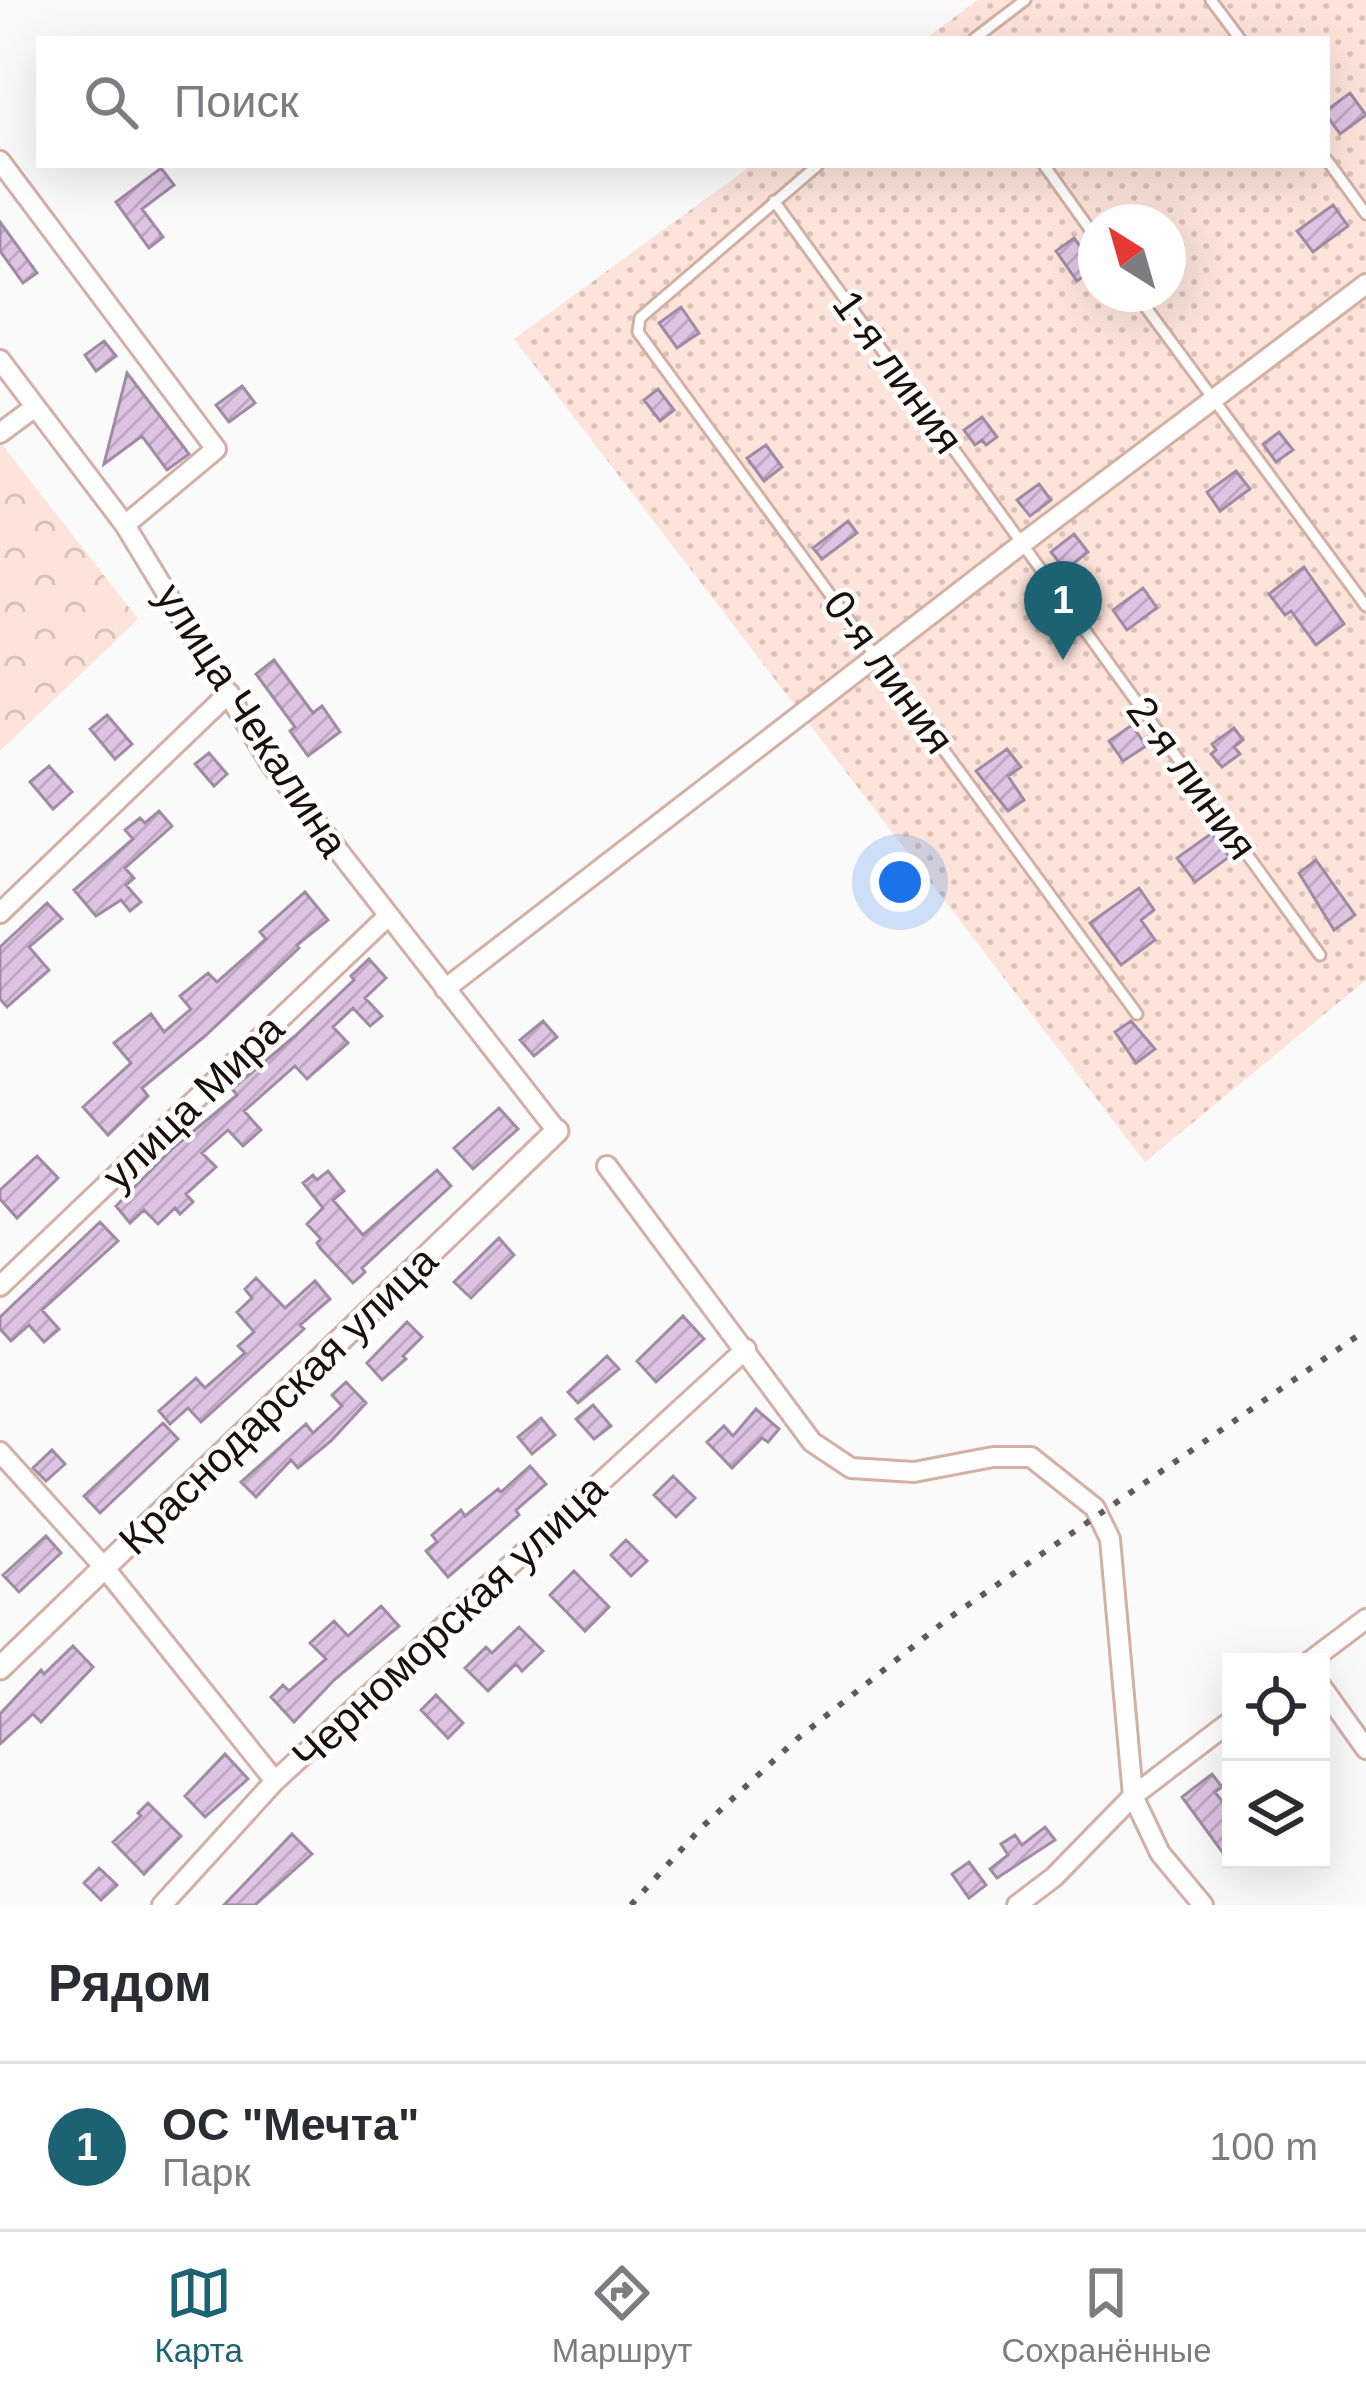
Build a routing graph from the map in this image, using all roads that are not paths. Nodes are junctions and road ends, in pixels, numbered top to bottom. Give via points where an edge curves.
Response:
1 (1025, 0) edge
2 (1211, 0) edge
3 (978, 36) edge
4 (1238, 36) edge
5 (0, 161) edge
6 (1330, 164) edge
7 (814, 168) edge
8 (1046, 168) edge
9 (774, 200) junction
10 (1078, 213) edge
11 (1366, 214) edge
12 (1366, 284) edge
13 (1149, 312) edge
14 (0, 360) edge
15 (1214, 402) junction
16 (35, 406) junction
17 (0, 433) edge
18 (125, 525) junction
19 (1023, 543) junction
20 (1366, 606) edge
21 (877, 655) junction
22 (229, 693) junction
23 (0, 913) edge
24 (387, 917) junction
25 (1320, 955) dead end
26 (445, 989) junction
27 (1137, 1014) dead end
28 (556, 1131) joint
29 (607, 1166) dead end
30 (0, 1286) edge
31 (746, 1349) junction
32 (0, 1452) edge
33 (104, 1567) junction
34 (1366, 1619) edge
35 (1321, 1653) edge
36 (0, 1668) edge
37 (1330, 1699) edge
38 (1222, 1728) edge
39 (1366, 1749) edge
40 (275, 1781) junction
41 (1133, 1796) junction
42 (162, 1905) edge
43 (1017, 1905) edge
44 (1203, 1905) edge

1 - 3 lane
2 - 4 lane
5 - 18 street via 216,449
6 - 11 lane
7 - 9 lane
8 - 10 lane
9 - 19 lane, 1-я линия
9 - 21 lane, 0-я линия via 640,318 638,332
12 - 15 street
13 - 15 lane
14 - 16 street, улица Чекалина
15 - 19 street
15 - 20 lane
16 - 17 street
16 - 18 street, улица Чекалина
18 - 22 street, улица Чекалина
19 - 21 street
19 - 25 lane, 2-я линия
21 - 26 street
21 - 27 lane, 0-я линия
22 - 23 street
22 - 24 street, улица Чекалина via 269,764
24 - 26 street, улица Чекалина
24 - 30 street, улица Мира
26 - 28 street, улица Чекалина
28 - 33 street, Краснодарская улица
29 - 31 street
31 - 40 street, Черноморская улица
31 - 41 street via 812,1442 851,1468 914,1472 1031,1457 1095,1508 1110,1538
32 - 33 street
33 - 36 street, Краснодарская улица
33 - 40 street
34 - 35 street
37 - 39 street
38 - 41 street
40 - 42 street, Черноморская улица
41 - 43 street
41 - 44 street via 1160,1853

